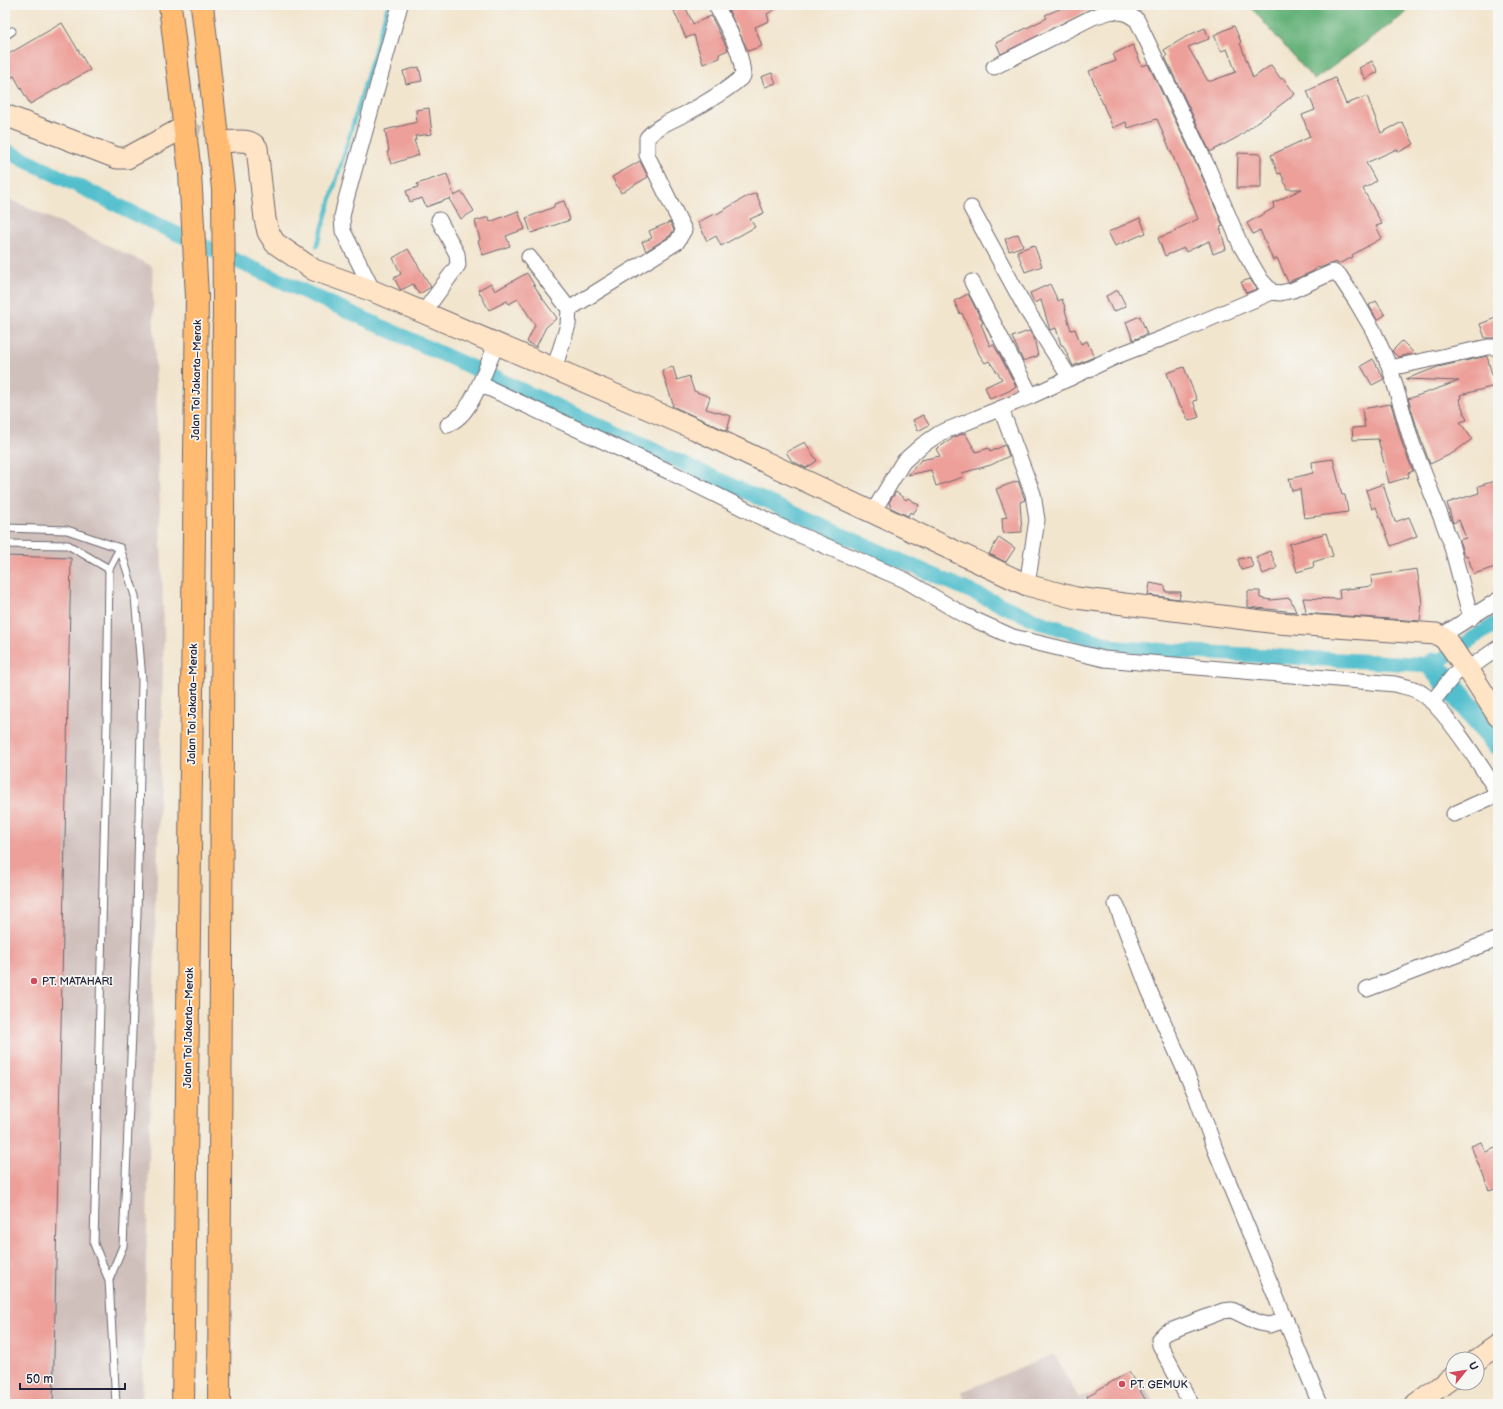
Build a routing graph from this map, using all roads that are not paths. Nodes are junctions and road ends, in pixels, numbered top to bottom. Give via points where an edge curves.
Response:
1 (170, 5) edge
2 (202, 5) edge
3 (400, 5) edge
4 (716, 5) edge
5 (12, 30) dead end
6 (5, 36) edge
7 (994, 67) dead end
8 (5, 115) edge
9 (179, 130) tunnel mouth
10 (220, 142) tunnel mouth
11 (971, 208) dead end
12 (438, 220) dead end
13 (529, 257) dead end
14 (972, 282) dead end
15 (373, 291) junction
16 (1272, 292) junction
17 (569, 309) junction
18 (423, 313) junction
19 (1498, 347) edge
20 (495, 348) junction
21 (1390, 368) junction
22 (554, 369) junction
23 (1070, 378) junction
24 (481, 381) junction
25 (1031, 396) junction
26 (1001, 409) junction
27 (448, 425) dead end
28 (874, 512) junction
29 (5, 528) edge
30 (5, 544) edge
31 (120, 548) junction
32 (109, 570) junction
33 (1027, 585) junction
34 (1498, 600) edge
35 (1471, 618) junction
36 (1444, 639) junction
37 (1498, 648) edge
38 (1462, 666) junction
39 (1435, 698) junction
40 (1498, 716) edge
41 (1498, 793) edge
42 (1454, 814) dead end
43 (1116, 904) dead end
44 (1498, 939) edge
45 (1367, 989) dead end
46 (108, 1280) junction
47 (1286, 1320) junction
48 (1498, 1345) edge
49 (1485, 1354) edge
50 (1445, 1383) edge
51 (116, 1404) edge
52 (183, 1404) edge
53 (219, 1404) edge
54 (1191, 1404) edge
55 (1320, 1404) edge
56 (1416, 1404) edge

1 - 52 highway, Jalan Tol Jakarta–Merak via 190,173 197,296
2 - 53 highway via 223,189
3 - 15 street via 342,217 343,231
4 - 17 street via 737,47 743,76 734,84 655,130 647,138 647,155 684,230 677,242
5 - 6 lane
7 - 16 street via 1093,17 1112,11 1126,13 1137,20 1208,168 1241,246 1261,280
8 - 9 street via 117,158 127,158
10 - 15 street via 251,142 257,148 265,220 268,232 275,243 320,273
11 - 23 street via 1026,309
12 - 18 street via 457,254 458,265
13 - 17 street
14 - 25 street
15 - 18 street
16 - 21 street via 1293,290 1333,272 1339,275 1373,330
16 - 23 street
17 - 22 street via 568,325
18 - 20 street
19 - 21 street
20 - 22 street
20 - 24 street
21 - 35 street via 1412,443 1450,540
22 - 28 street via 695,429
23 - 25 street
24 - 27 street via 460,415
24 - 39 street via 779,526 905,580 964,615 1013,637 1104,659 1395,684
25 - 26 street
26 - 28 street via 940,433 921,446 903,462
26 - 33 street via 1033,494 1037,520
28 - 33 street
29 - 31 lane via 67,530
30 - 32 lane via 68,545
31 - 32 lane
31 - 46 lane via 135,596 141,688 137,914 123,1246
32 - 46 lane via 94,1244
33 - 36 street via 1076,598 1278,623 1436,634
34 - 35 street
35 - 36 street
36 - 38 street
37 - 38 street
38 - 39 street
38 - 40 street
39 - 41 street
41 - 42 street
43 - 47 street
44 - 45 street
46 - 51 lane
47 - 54 street via 1269,1325 1232,1310 1223,1310 1165,1333 1159,1339 1160,1344
47 - 55 street
48 - 49 street
50 - 56 street

